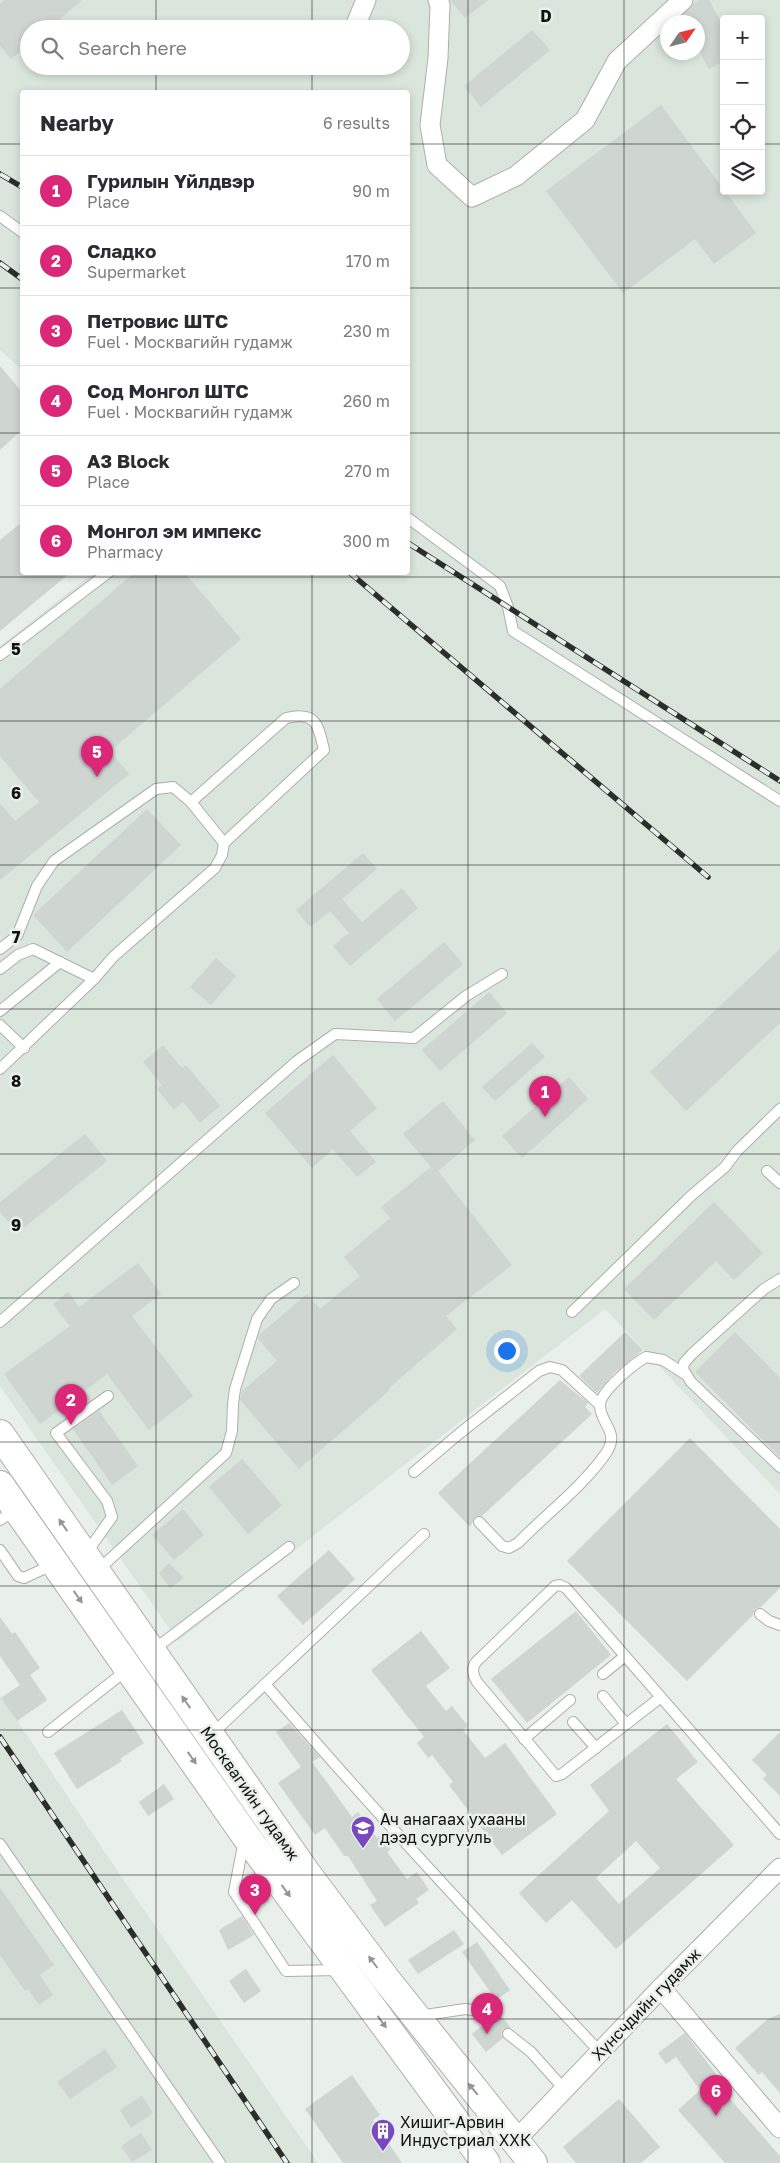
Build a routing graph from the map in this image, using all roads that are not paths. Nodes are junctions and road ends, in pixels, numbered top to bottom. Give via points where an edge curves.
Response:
1 (366, 0) edge
2 (438, 0) edge
3 (683, 0) edge
4 (358, 20) edge
5 (0, 216) edge
6 (20, 231) edge
7 (410, 519) edge
8 (105, 575) edge
9 (0, 655) edge
10 (780, 801) edge
11 (191, 802) junction
12 (224, 843) junction
13 (0, 949) edge
14 (60, 962) junction
15 (0, 969) edge
16 (502, 974) dead end
17 (94, 979) junction
18 (0, 1011) edge
19 (0, 1025) edge
20 (24, 1048) junction
21 (0, 1069) edge
22 (780, 1109) edge
23 (767, 1171) dead end
24 (780, 1184) edge
25 (776, 1281) edge
26 (294, 1284) dead end
27 (780, 1290) edge
28 (572, 1312) dead end
29 (0, 1322) edge
30 (685, 1374) junction
31 (108, 1396) dead end
32 (600, 1405) junction
33 (0, 1434) edge
34 (780, 1467) edge
35 (414, 1472) dead end
36 (0, 1485) edge
37 (8, 1515) edge
38 (479, 1522) dead end
39 (424, 1534) dead end
40 (289, 1547) dead end
41 (0, 1550) edge
42 (55, 1564) junction
43 (90, 1564) junction
44 (760, 1614) dead end
45 (780, 1626) edge
46 (151, 1651) junction
47 (625, 1656) junction
48 (129, 1669) junction
49 (603, 1674) dead end
50 (265, 1684) junction
51 (603, 1696) dead end
52 (661, 1696) junction
53 (570, 1700) dead end
54 (573, 1722) dead end
55 (626, 1724) junction
56 (48, 1732) dead end
57 (210, 1735) junction
58 (524, 1739) junction
59 (596, 1748) junction
60 (780, 1834) edge
61 (245, 1835) junction
62 (0, 1844) edge
63 (780, 1868) edge
64 (344, 1970) junction
65 (661, 1988) junction
66 (415, 2016) junction
67 (491, 2019) dead end
68 (508, 2034) dead end
69 (600, 2052) junction
70 (564, 2089) junction
71 (780, 2128) edge
72 (515, 2141) junction
73 (220, 2163) edge
74 (486, 2163) edge
75 (532, 2163) edge

1 - 4 street
2 - 3 street via 438,58 430,125 437,165 472,197 516,176 585,120 617,61
5 - 6 lane
7 - 10 lane via 500,586 513,631
8 - 9 lane
11 - 12 lane
11 - 12 lane via 286,718 301,715 314,721 324,750
11 - 13 lane via 173,787 156,789 54,861 37,886 17,936
12 - 17 lane via 215,868 114,956
14 - 15 lane via 33,949 18,955
14 - 17 lane
14 - 18 lane
16 - 29 lane via 466,996 414,1038 335,1034 297,1061
17 - 20 lane
19 - 20 lane
20 - 21 lane
22 - 28 lane via 725,1167
23 - 24 lane
25 - 27 lane
25 - 30 lane via 692,1354 684,1363
26 - 43 lane via 270,1299 257,1319 232,1404 232,1431 226,1453
30 - 32 lane via 663,1360 646,1357 608,1389
30 - 34 lane
31 - 43 lane via 56,1433 107,1501 112,1517
32 - 35 lane via 562,1370 550,1367 539,1371
32 - 38 lane via 611,1434 610,1448 518,1543 509,1548 502,1546
43 -> 33 highway, Москвагийн гудамж
36 - 37 highway, Москвагийн гудамж
37 - 42 highway, Москвагийн гудамж
39 - 50 lane
40 - 46 lane
41 - 42 lane via 18,1576 24,1578
42 -> 48 highway, Москвагийн гудамж
43 - 46 highway, Москвагийн гудамж
44 - 45 lane
57 -> 46 highway, Москвагийн гудамж
47 - 49 lane
47 - 52 lane
47 - 58 lane via 566,1588 555,1586 473,1667 477,1682
48 - 56 lane
48 -> 61 highway, Москвагийн гудамж
50 - 57 lane
50 - 69 lane via 331,1762
51 - 55 lane
52 - 55 lane
52 - 60 lane
53 - 58 lane
54 - 59 lane
55 - 59 lane
66 -> 57 highway, Москвагийн гудамж via 307,1874
58 - 59 lane via 556,1776
61 -> 64 highway, Москвагийн гудамж
61 - 64 lane via 234,1892 286,1971
62 - 73 lane
63 - 65 street, Хүнсчдийн гудамж
64 -> 74 highway, Москвагийн гудамж
65 - 69 street, Хүнсчдийн гудамж
65 - 71 street
66 - 67 lane via 465,2009 481,2011
72 -> 66 highway, Москвагийн гудамж
68 - 70 lane via 531,2052
69 - 70 street, Хүнсчдийн гудамж
70 - 72 street, Хүнсчдийн гудамж
72 - 75 highway, Москвагийн гудамж

